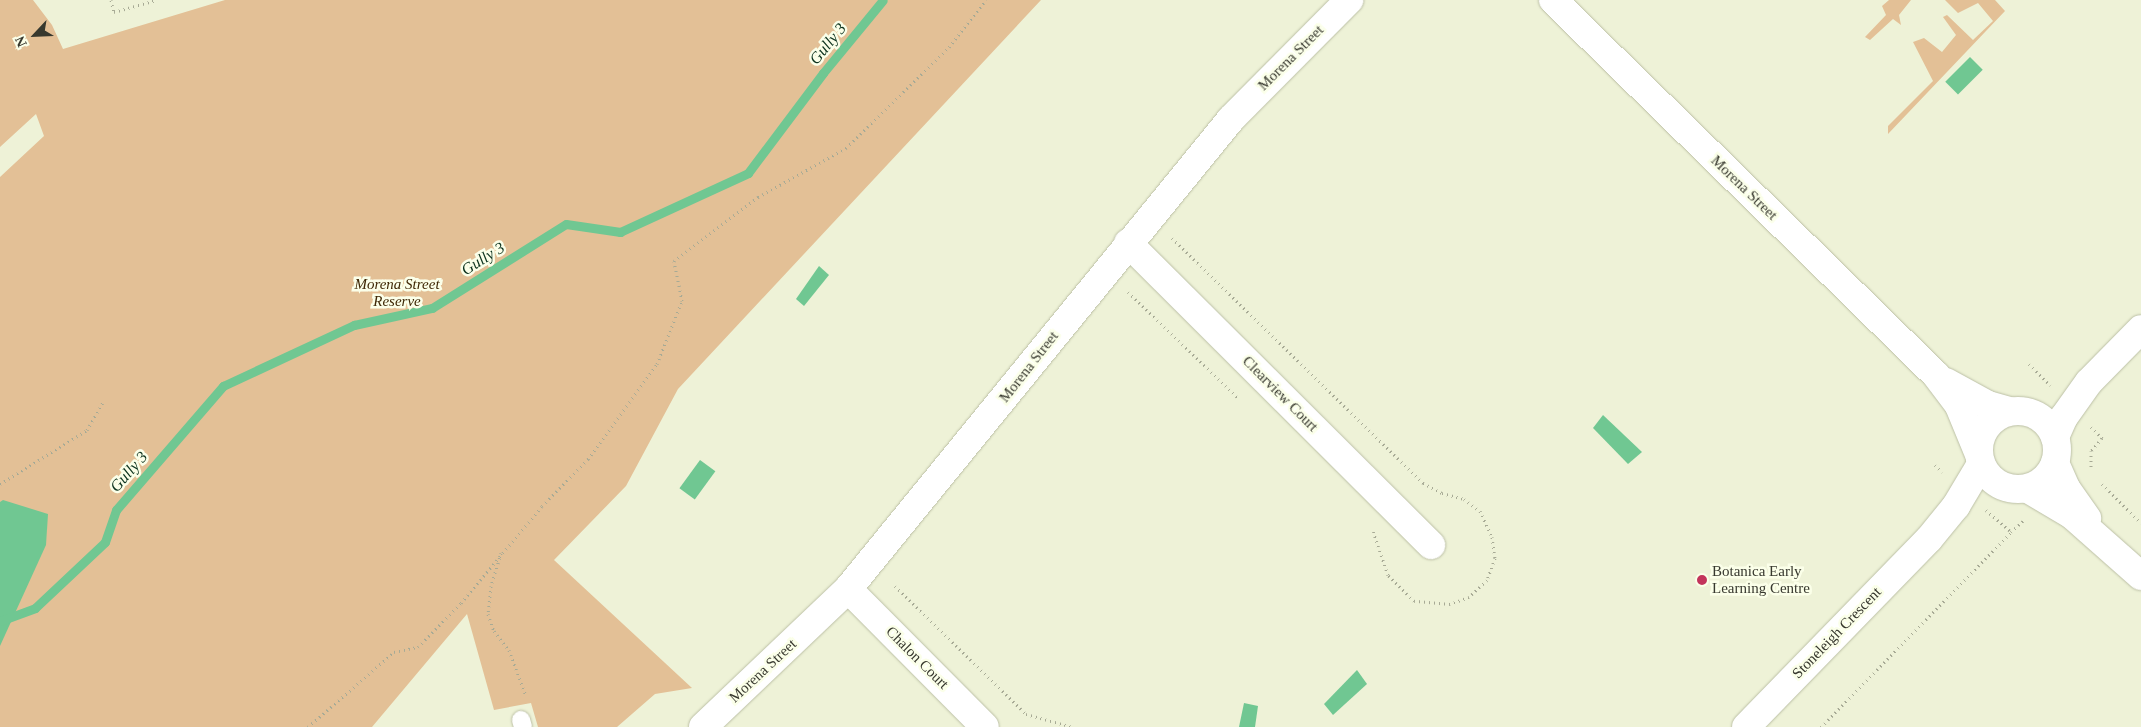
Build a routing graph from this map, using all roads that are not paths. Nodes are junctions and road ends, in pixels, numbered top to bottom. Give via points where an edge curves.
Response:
1 (1349, 0) edge
2 (1553, 0) edge
3 (1128, 243) junction
4 (2141, 329) edge
5 (1936, 375) junction
6 (2089, 382) junction
7 (2021, 412) junction
8 (2055, 436) junction
9 (1980, 458) junction
10 (2055, 463) junction
11 (2022, 489) junction
12 (2102, 538) junction
13 (1929, 539) junction
14 (1431, 545) dead end
15 (2141, 576) edge
16 (848, 589) junction
17 (703, 727) edge
18 (985, 727) edge
19 (1746, 727) edge

1 - 3 street, Morena Street via 1231,119
2 - 5 street, Morena Street
3 - 14 street, Clearview Court
3 - 16 street, Morena Street
4 - 6 street, Stoneleigh Crescent
5 - 7 street, Morena Street via 1976,400
5 - 9 street, Morena Street via 1958,406
6 - 7 street, Stoneleigh Crescent
6 - 8 street, Stoneleigh Crescent via 2064,417
7 - 8 street via 2043,419
7 - 9 street, Stoneleigh Crescent via 1986,427
8 - 10 street, Stoneleigh Crescent via 2058,449
9 - 11 street via 1990,478
9 - 13 street, Stoneleigh Crescent via 1956,506
10 - 11 street, Stoneleigh Crescent via 2041,482
10 - 12 street via 2066,488
11 - 12 street via 2061,507
11 - 13 street, Stoneleigh Crescent via 1983,501
12 - 15 street
13 - 19 street, Stoneleigh Crescent
16 - 17 street, Morena Street
16 - 18 street, Chalon Court

